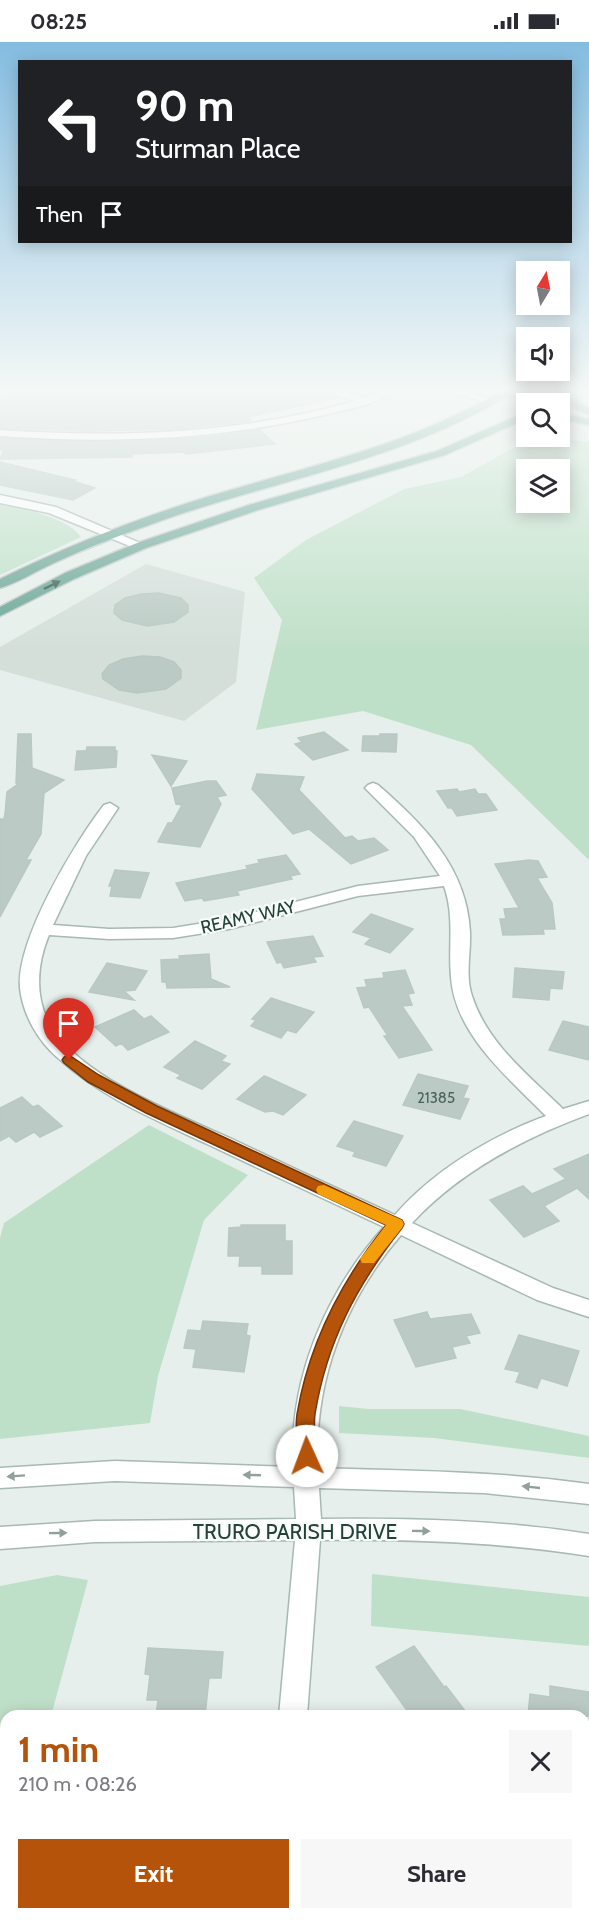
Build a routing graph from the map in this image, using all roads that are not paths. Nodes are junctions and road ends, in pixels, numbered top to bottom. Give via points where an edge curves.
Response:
1 (294, 477) edge
2 (366, 477) edge
3 (0, 499) edge
4 (111, 534) junction
5 (141, 546) junction
6 (0, 584) edge
7 (0, 612) edge
8 (373, 788) dead end
9 (110, 808) dead end
10 (451, 880) junction
11 (43, 929) junction
12 (589, 1107) edge
13 (559, 1117) junction
14 (396, 1224) junction
15 (589, 1309) edge
16 (0, 1478) edge
17 (307, 1478) junction
18 (589, 1494) edge
19 (308, 1530) junction
20 (0, 1538) edge
21 (589, 1545) edge
22 (293, 1710) edge

1 - 4 main road
2 - 5 main road via 237,513
3 - 4 street via 52,510
4 - 5 street
4 - 6 main road
7 -> 5 main road
8 - 10 street via 427,840
9 - 11 street via 76,856
10 - 11 street, REAMY WAY via 358,891 221,926 173,933
10 - 13 street via 461,931 458,972 471,1017 485,1040
11 - 14 street via 32,956 31,1000 50,1039 69,1060 152,1110
12 - 13 street
13 - 14 street via 483,1154 445,1180
14 - 15 street via 545,1294
14 - 17 street via 345,1297 325,1342 306,1416
17 -> 16 street via 127,1472
18 -> 17 street via 514,1485
17 - 19 street
20 -> 19 street, TRURO PARISH DRIVE via 48,1533
19 -> 21 street, TRURO PARISH DRIVE via 468,1532
19 - 22 street

